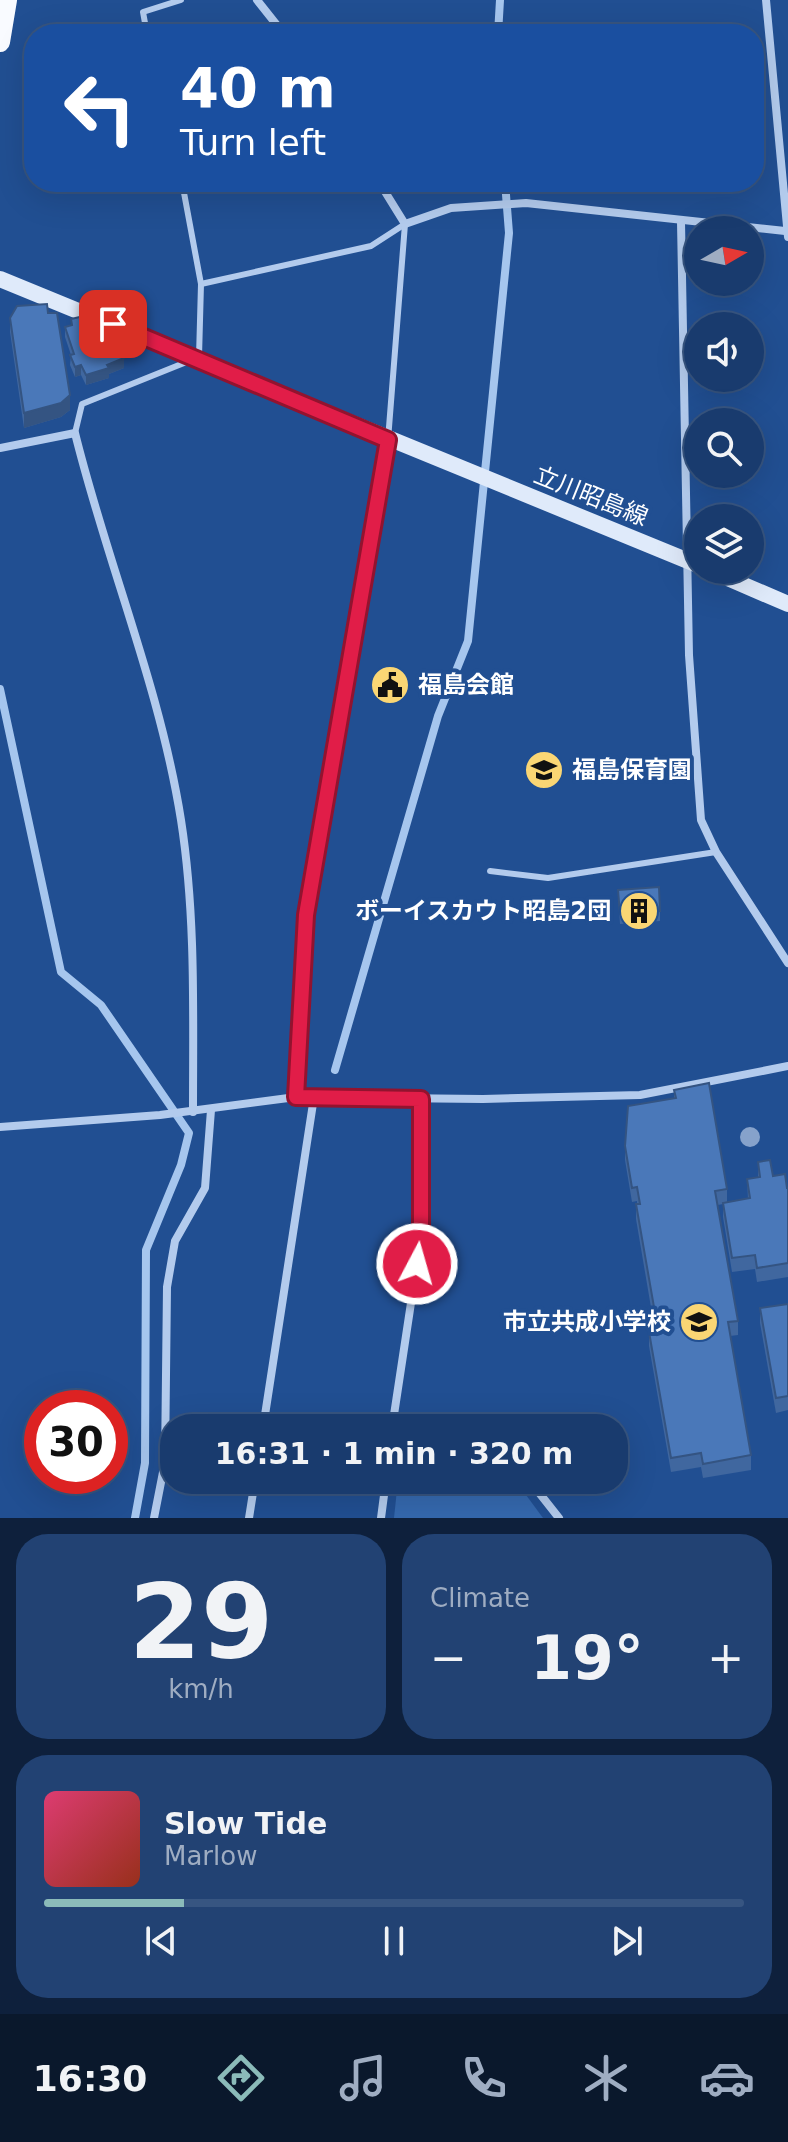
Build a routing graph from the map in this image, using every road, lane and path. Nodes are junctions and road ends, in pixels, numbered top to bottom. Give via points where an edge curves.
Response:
1 (7, 0) edge
2 (181, 0) edge
3 (766, 0) edge
4 (260, 1) edge
5 (145, 24) edge
6 (277, 24) edge
7 (0, 42) edge
8 (184, 192) edge
9 (385, 192) edge
10 (681, 222) junction
11 (405, 224) junction
12 (787, 234) edge
13 (0, 279) edge
14 (201, 284) junction
15 (199, 357) junction
16 (75, 433) junction
17 (388, 440) junction
18 (0, 448) edge
19 (691, 504) edge
20 (684, 559) edge
21 (692, 584) edge
22 (742, 584) edge
23 (788, 604) edge
24 (716, 852) junction
25 (490, 871) dead end
26 (788, 963) edge
27 (788, 1066) edge
28 (296, 1097) junction
29 (314, 1097) junction
30 (421, 1099) junction
31 (211, 1110) junction
32 (189, 1112) junction
33 (0, 1127) edge
34 (265, 1414) edge
35 (394, 1414) edge
36 (253, 1494) edge
37 (384, 1494) edge
38 (540, 1494) edge
39 (154, 1518) edge
40 (249, 1518) edge
41 (381, 1518) edge
42 (559, 1518) edge

1 - 7 main road
2 - 5 lane via 143,12
3 - 12 street
4 - 6 street
8 - 14 lane
9 - 11 street
10 - 11 street via 494,203 451,208
10 - 12 street
10 - 19 street
11 - 14 lane via 371,246
11 - 17 lane
13 - 15 main road
14 - 15 lane
15 - 16 lane via 82,404
15 - 17 main road
16 - 18 street
16 - 32 street via 95,513 147,671 181,820 194,964
17 - 20 main road, 立川昭島線
17 - 28 lane via 306,915
21 - 24 street via 689,655 701,820
22 - 23 main road
24 - 25 lane via 548,878
24 - 26 street
27 - 30 street via 640,1095
28 - 29 street
28 - 31 street
29 - 30 street
29 - 34 street
30 - 35 street via 421,1237
31 - 32 street
31 - 39 street via 205,1188 175,1241 167,1287 165,1462
32 - 33 street
36 - 40 street
37 - 41 street
38 - 42 street

